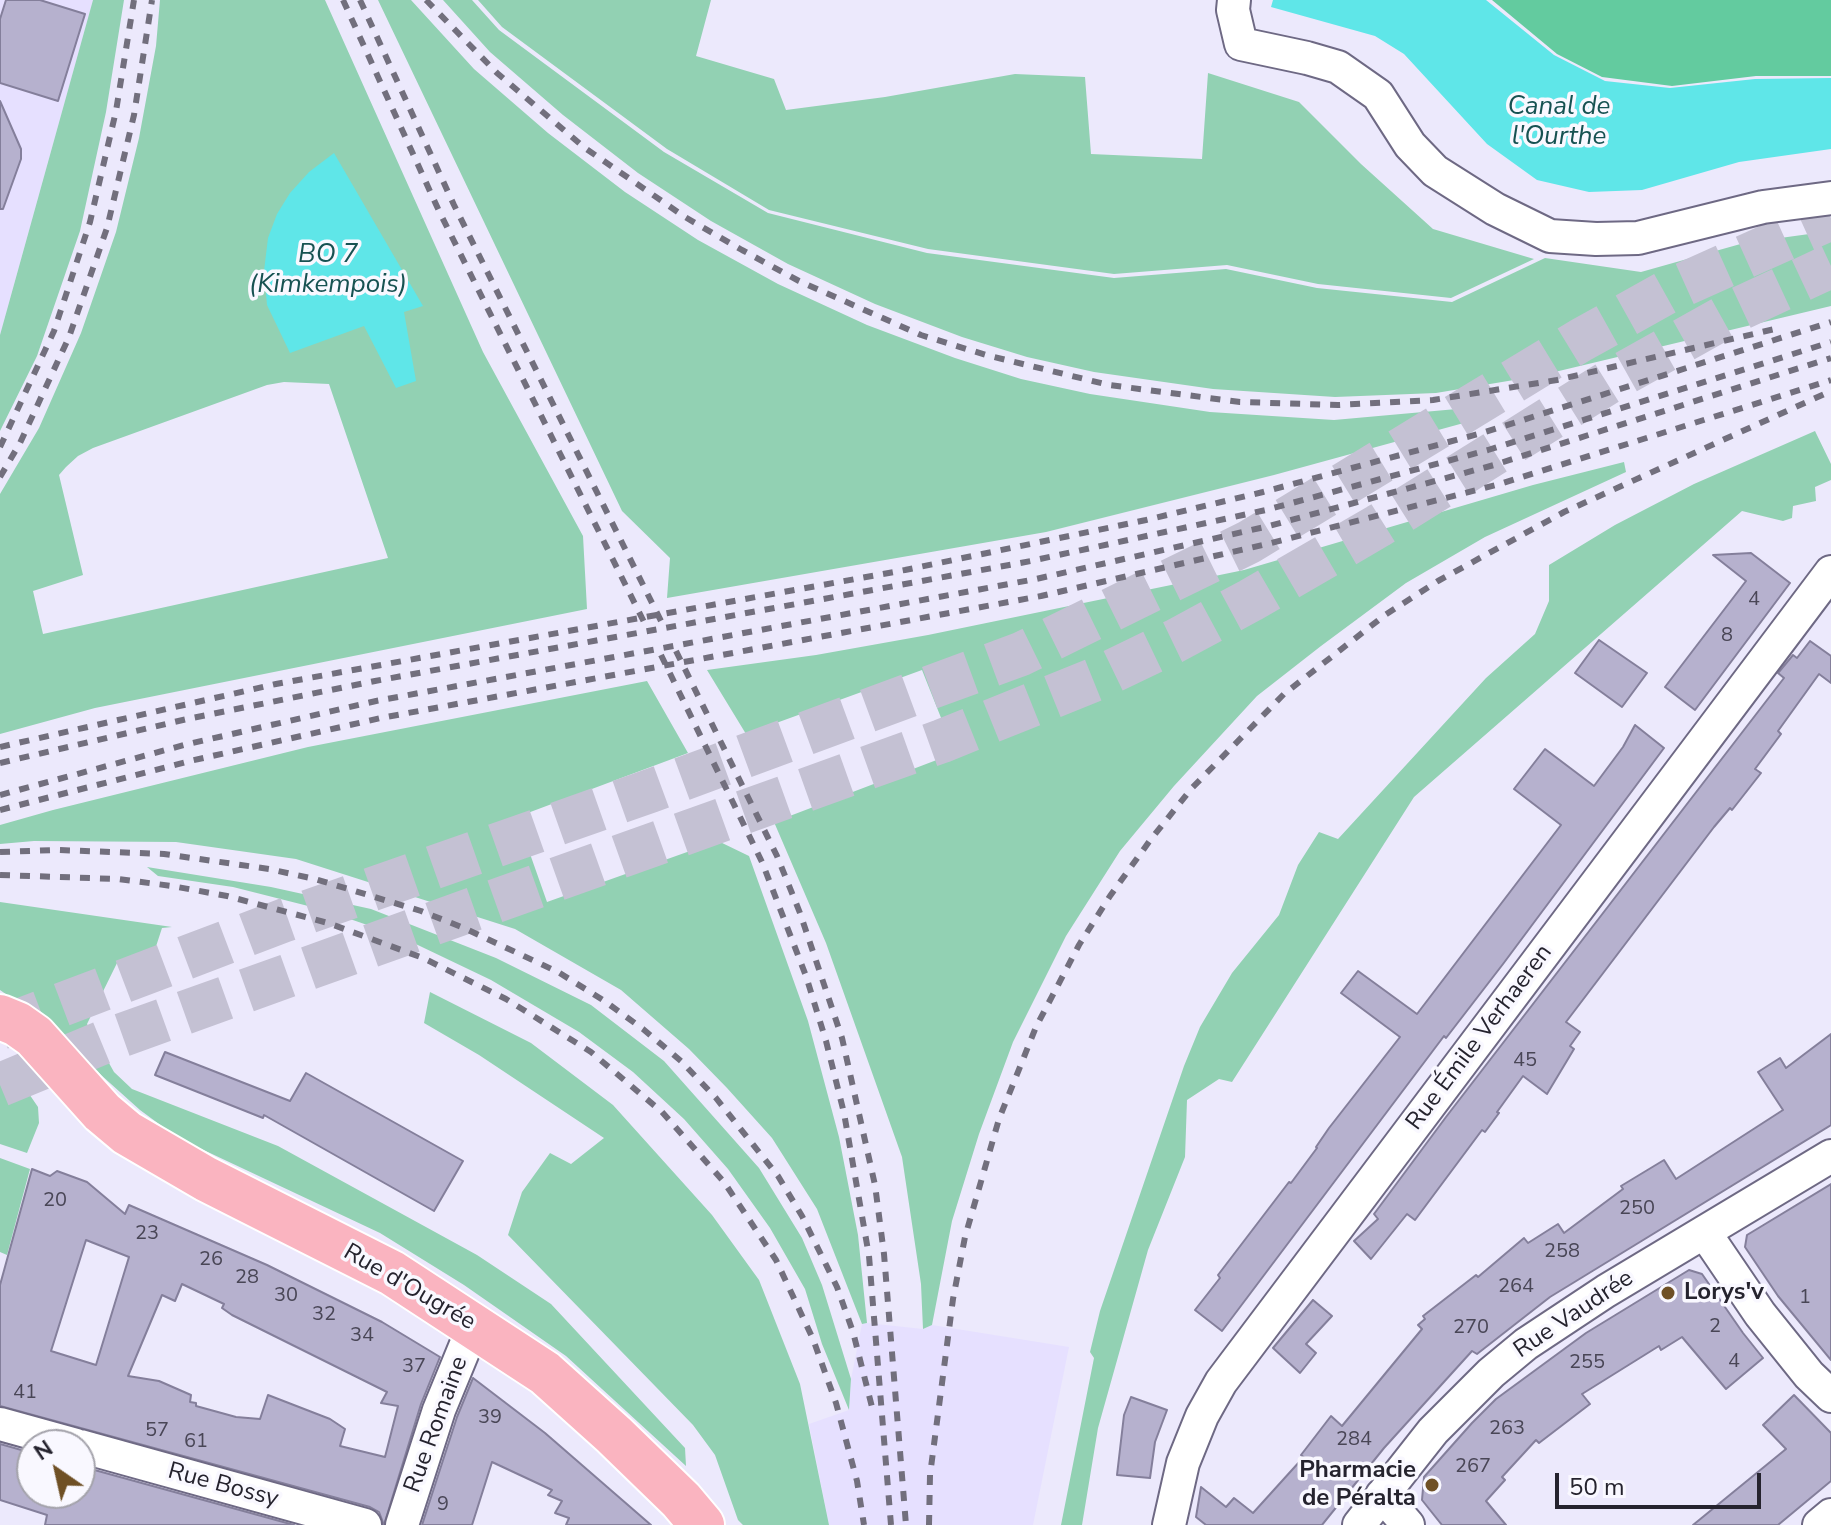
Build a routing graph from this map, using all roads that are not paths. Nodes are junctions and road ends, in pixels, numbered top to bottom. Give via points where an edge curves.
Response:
1 (1234, 0) edge
2 (1831, 198) edge
3 (1831, 572) edge
4 (0, 1017) edge
5 (0, 1046) edge
6 (86, 1094) junction
7 (1831, 1156) edge
8 (1705, 1233) junction
9 (474, 1325) junction
10 (1831, 1396) edge
11 (96, 1451) edge
12 (1382, 1495) junction
13 (1831, 1515) edge
14 (365, 1525) edge
15 (402, 1525) edge
16 (702, 1525) edge
17 (1169, 1525) edge
18 (1359, 1525) edge
19 (1408, 1525) edge
20 (1819, 1525) edge

1 - 2 street via 1241,44 1338,67 1378,95 1410,145 1435,171 1550,236 1638,238 1763,207
3 - 17 street, Rue Émile Verhaeren via 1221,1382 1183,1463
4 - 6 main road, Rue d'Ougrée via 34,1036
5 - 6 main road, Rue d'Ougrée
6 - 9 main road, Rue d'Ougrée via 127,1133 160,1153 392,1273
7 - 8 street, Rue Vaudrée
8 - 10 street via 1760,1314
8 - 12 street, Rue Vaudrée via 1526,1344 1433,1431
9 - 15 street, Rue Romaine via 439,1410
9 - 16 main road, Rue d'Ougrée via 545,1373
11 - 14 street, Rue Bossy
12 - 18 street, Rue Vaudrée
12 - 19 street
13 - 20 street

